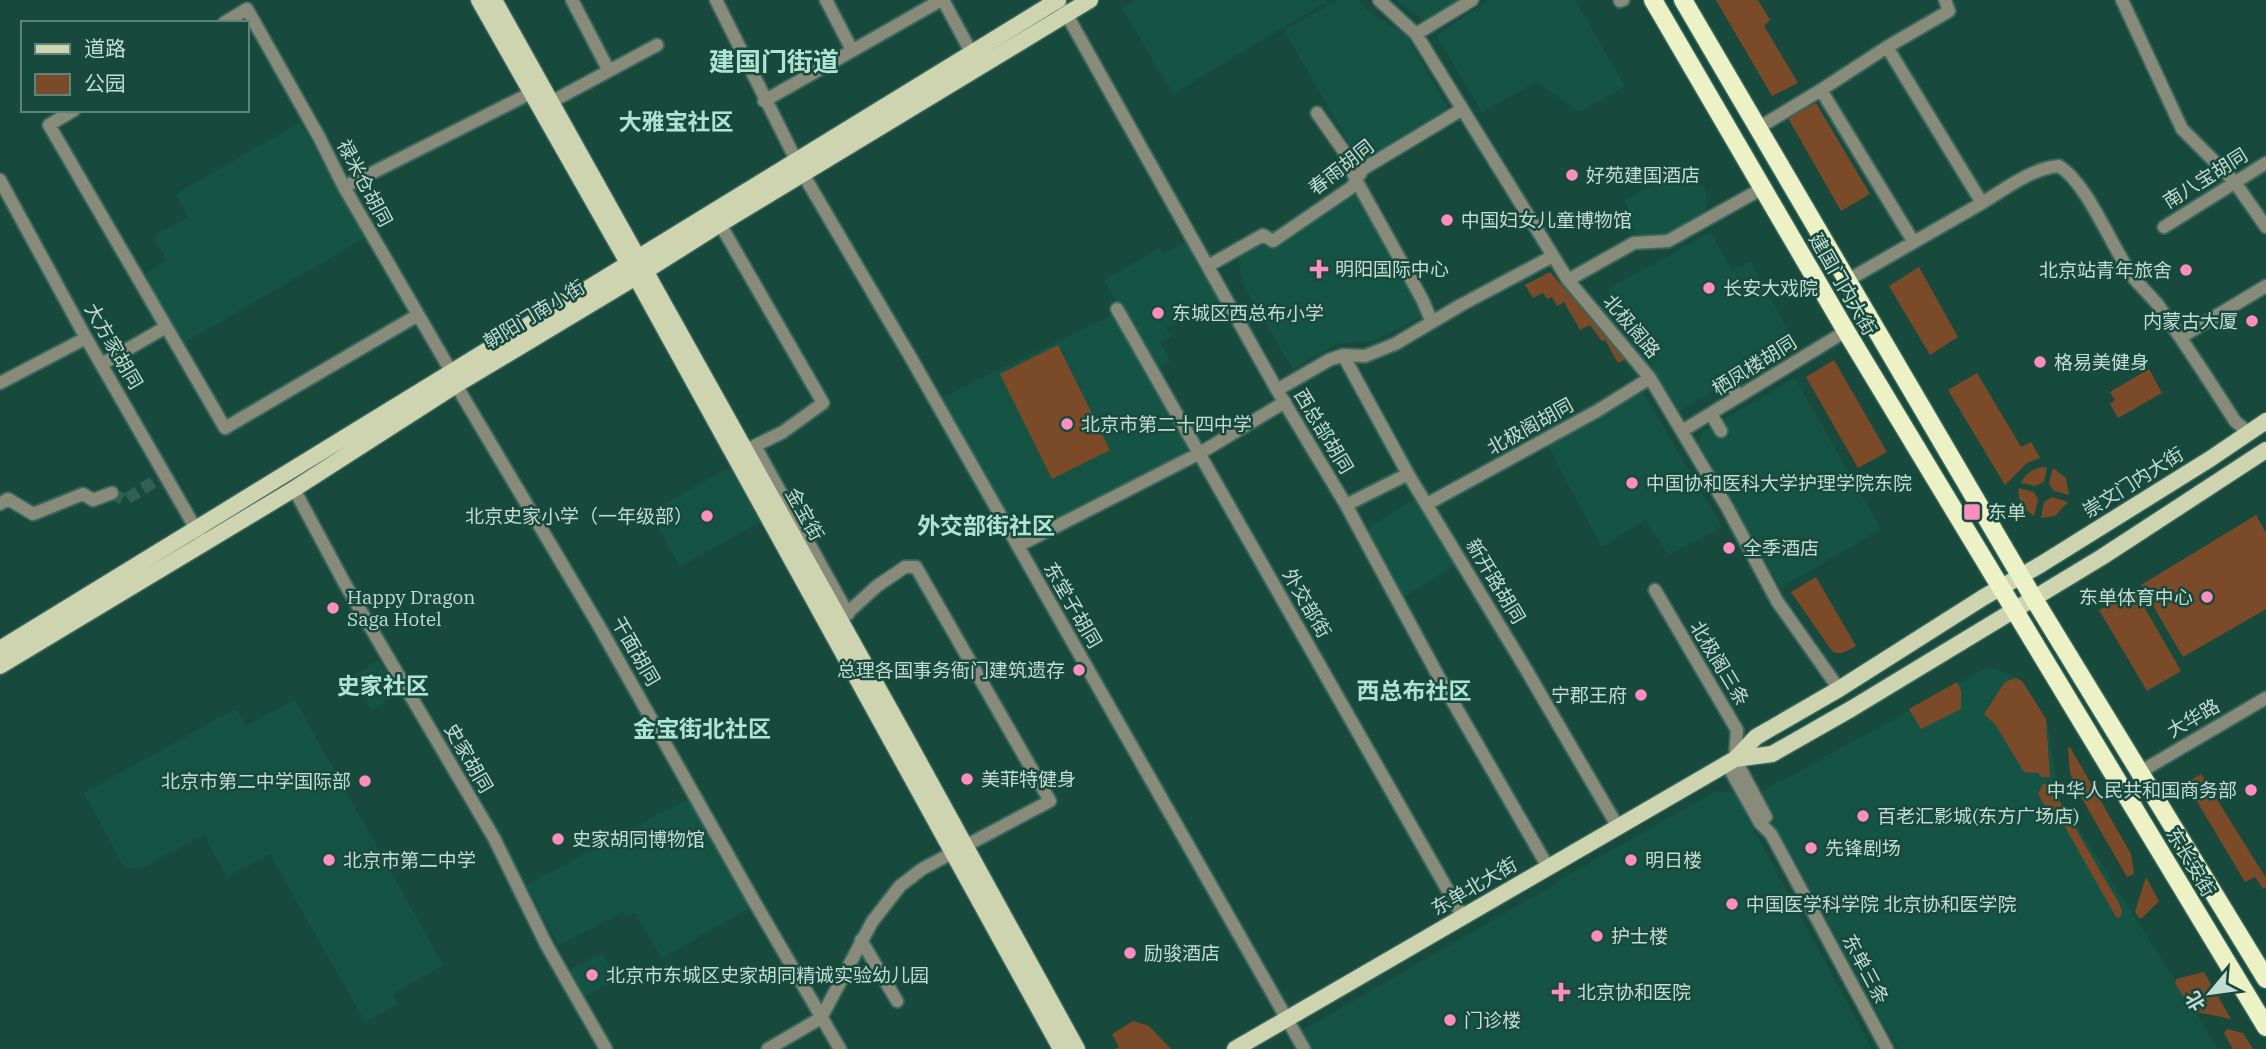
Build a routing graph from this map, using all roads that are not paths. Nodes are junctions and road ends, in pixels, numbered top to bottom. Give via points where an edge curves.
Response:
1 (479, 0) edge
2 (494, 0) edge
3 (572, 0) edge
4 (716, 0) edge
5 (826, 0) edge
6 (942, 0) edge
7 (1090, 0) edge
8 (1379, 0) edge
9 (1472, 0) edge
10 (1653, 0) edge
11 (1683, 0) edge
12 (1945, 0) edge
13 (2122, 0) edge
14 (1061, 5) edge
15 (227, 21) edge
16 (1416, 34) junction
17 (657, 45) dead end
18 (1888, 47) junction
19 (852, 50) junction
20 (971, 52) junction
21 (609, 71) junction
22 (1821, 90) junction
23 (531, 93) junction
24 (764, 101) junction
25 (551, 102) junction
26 (1461, 110) junction
27 (71, 112) edge
28 (1317, 113) dead end
29 (1758, 128) junction
30 (2266, 163) edge
31 (799, 167) junction
32 (0, 180) edge
33 (1356, 180) junction
34 (2234, 181) junction
35 (344, 187) junction
36 (1763, 188) junction
37 (1982, 203) junction
38 (720, 224) junction
39 (2164, 227) dead end
40 (2266, 227) edge
41 (1913, 241) junction
42 (1553, 256) junction
43 (1208, 266) junction
44 (637, 267) junction
45 (1568, 280) junction
46 (1848, 280) junction
47 (2266, 286) edge
48 (1117, 309) dead end
49 (418, 316) junction
50 (1432, 322) junction
51 (166, 327) junction
52 (1846, 331) junction
53 (2181, 337) junction
54 (86, 338) junction
55 (1343, 355) junction
56 (102, 364) junction
57 (1650, 378) junction
58 (454, 379) junction
59 (1730, 382) dead end
60 (0, 383) edge
61 (1278, 390) junction
62 (1738, 397) junction
63 (1285, 402) junction
64 (1711, 414) junction
65 (2266, 421) edge
66 (1682, 431) junction
67 (1721, 431) dead end
68 (2248, 432) junction
69 (2266, 450) edge
70 (744, 451) junction
71 (1200, 453) junction
72 (1408, 474) junction
73 (294, 489) junction
74 (112, 493) tunnel mouth
75 (0, 504) edge
76 (1427, 504) junction
77 (1346, 505) junction
78 (200, 536) junction
79 (1018, 547) junction
80 (2021, 576) junction
81 (2000, 588) junction
82 (1655, 590) dead end
83 (2034, 599) junction
84 (2013, 611) junction
85 (839, 621) junction
86 (0, 649) edge
87 (0, 666) edge
88 (1839, 689) junction
89 (2266, 698) edge
90 (1731, 761) junction
91 (2140, 772) junction
92 (1618, 827) junction
93 (960, 849) junction
94 (1548, 867) junction
95 (1463, 917) junction
96 (861, 940) junction
97 (2266, 979) edge
98 (897, 1001) dead end
99 (821, 1018) junction
100 (1287, 1019) junction
101 (2266, 1027) edge
102 (1255, 1042) edge
103 (606, 1049) edge
104 (768, 1049) edge
105 (839, 1049) edge
106 (1061, 1049) edge
107 (1077, 1049) edge
108 (1235, 1049) edge
109 (1304, 1049) edge
110 (1886, 1049) edge

1 - 23 main road, 金宝街
2 - 25 main road, 金宝街
3 - 21 street
4 - 24 street, 东堂子胡同
5 - 19 street
6 - 19 street
6 - 20 street
7 - 14 main road, 朝阳门南小街
8 - 16 street, 北极阁路
9 - 16 street
10 - 36 highway, 建国门内大街
11 - 29 highway, 建国门内大街
12 - 18 street via 1949,11
13 - 34 street via 2182,129
14 - 20 main road, 朝阳门南小街
14 - 31 main road, 朝阳门南小街
14 - 43 street, 西总部胡同
15 - 35 street, 禄米仓胡同 via 247,9
16 - 26 street, 北极阁路
17 - 21 street
18 - 22 street
18 - 37 street
19 - 24 street
20 - 31 main road, 朝阳门南小街
21 - 25 street
22 - 29 street
22 - 41 street
23 - 35 street
23 - 44 main road, 金宝街
24 - 31 street, 东堂子胡同
25 - 44 main road, 金宝街
26 - 33 street, 春雨胡同 via 1363,169
26 - 42 street, 北极阁路
27 - 51 street via 49,125
28 - 33 street
29 - 46 highway, 建国门内大街
30 - 34 street, 南八宝胡同
31 - 38 main road, 朝阳门南小街
31 - 44 main road, 朝阳门南小街
31 - 79 street, 东堂子胡同
32 - 54 street, 大方家胡同
33 - 43 street, 春雨胡同 via 1273,241 1263,235
33 - 50 street
34 - 39 street, 南八宝胡同
34 - 40 street
35 - 49 street, 禄米仓胡同
36 - 45 street via 1668,241 1634,243
36 - 52 highway, 建国门内大街
37 - 41 street
37 - 53 street via 2043,170 2059,166 2066,170 2133,276
38 - 44 main road, 朝阳门南小街
38 - 70 street via 823,403 783,432
41 - 46 street
42 - 45 street, 北极阁路
42 - 50 street
43 - 61 street, 西总部胡同
44 - 58 main road, 朝阳门南小街
44 - 70 main road, 金宝街
45 - 57 street, 北极阁路
46 - 80 highway, 建国门内大街
47 - 53 street
48 - 71 street, 外交部街
49 - 51 street via 225,428
49 - 58 street, 禄米仓胡同
50 - 55 street via 1365,356
51 - 56 street
52 - 62 street, 栖凤楼胡同
52 - 81 highway, 建国门内大街
53 - 68 street via 2235,421
54 - 56 street, 大方家胡同
54 - 60 street
55 - 61 street
55 - 72 street, 新开路胡同
56 - 78 street, 大方家胡同 via 162,477
57 - 66 street, 北极阁路
57 - 76 street, 北极阁胡同
58 - 73 main road, 朝阳门南小街
58 - 78 main road, 朝阳门南小街
58 - 99 street, 干面胡同
59 - 62 street
61 - 63 street, 西总部胡同
62 - 64 street, 栖凤楼胡同
63 - 71 street
63 - 77 street, 西总部胡同
64 - 66 street, 栖凤楼胡同
64 - 67 street
65 - 68 main road, 崇文门内大街
66 - 88 street, 北极阁路 via 1777,601
68 - 80 main road, 崇文门内大街
69 - 83 main road
70 - 85 main road, 金宝街
70 - 85 street
71 - 79 street
71 - 95 street, 外交部街
72 - 76 street, 新开路胡同
72 - 77 street
73 - 78 main road, 朝阳门南小街
73 - 103 street, 史家胡同 via 494,838 547,946
74 - 75 street via 93,500 83,494 33,514 8,499
76 - 92 street, 新开路胡同
77 - 94 street, 西总部胡同
78 - 86 main road, 朝阳门南小街
78 - 87 main road, 朝阳门南小街
79 - 100 street, 东堂子胡同
80 - 81 main road, 崇文门内大街
80 - 83 highway, 建国门内大街
81 - 84 highway, 建国门内大街
81 - 88 main road, 东单北大街
82 - 90 street, 北极阁三条 via 1737,730
83 - 84 main road, 东单北大街
83 - 91 highway, 东长安街
84 - 90 main road, 东单北大街 via 1772,754
84 - 101 highway, 东长安街
85 - 93 main road, 金宝街
85 - 93 street via 886,580 905,567 916,567 1050,801
88 - 90 main road, 东单北大街 via 1756,737
89 - 91 street, 大华路
90 - 92 main road, 东单北大街
90 - 110 street, 东单三条 via 1768,819 1771,834
91 - 97 highway, 东长安街
92 - 94 main road, 东单北大街
93 - 96 street via 900,887
93 - 106 main road, 金宝街
93 - 107 main road, 金宝街
94 - 95 main road, 东单北大街
95 - 100 main road, 东单北大街
96 - 98 street
96 - 99 street
99 - 104 street
99 - 105 street, 干面胡同
100 - 102 main road, 东单北大街
100 - 109 street, 东堂子胡同
102 - 108 main road, 东单北大街

